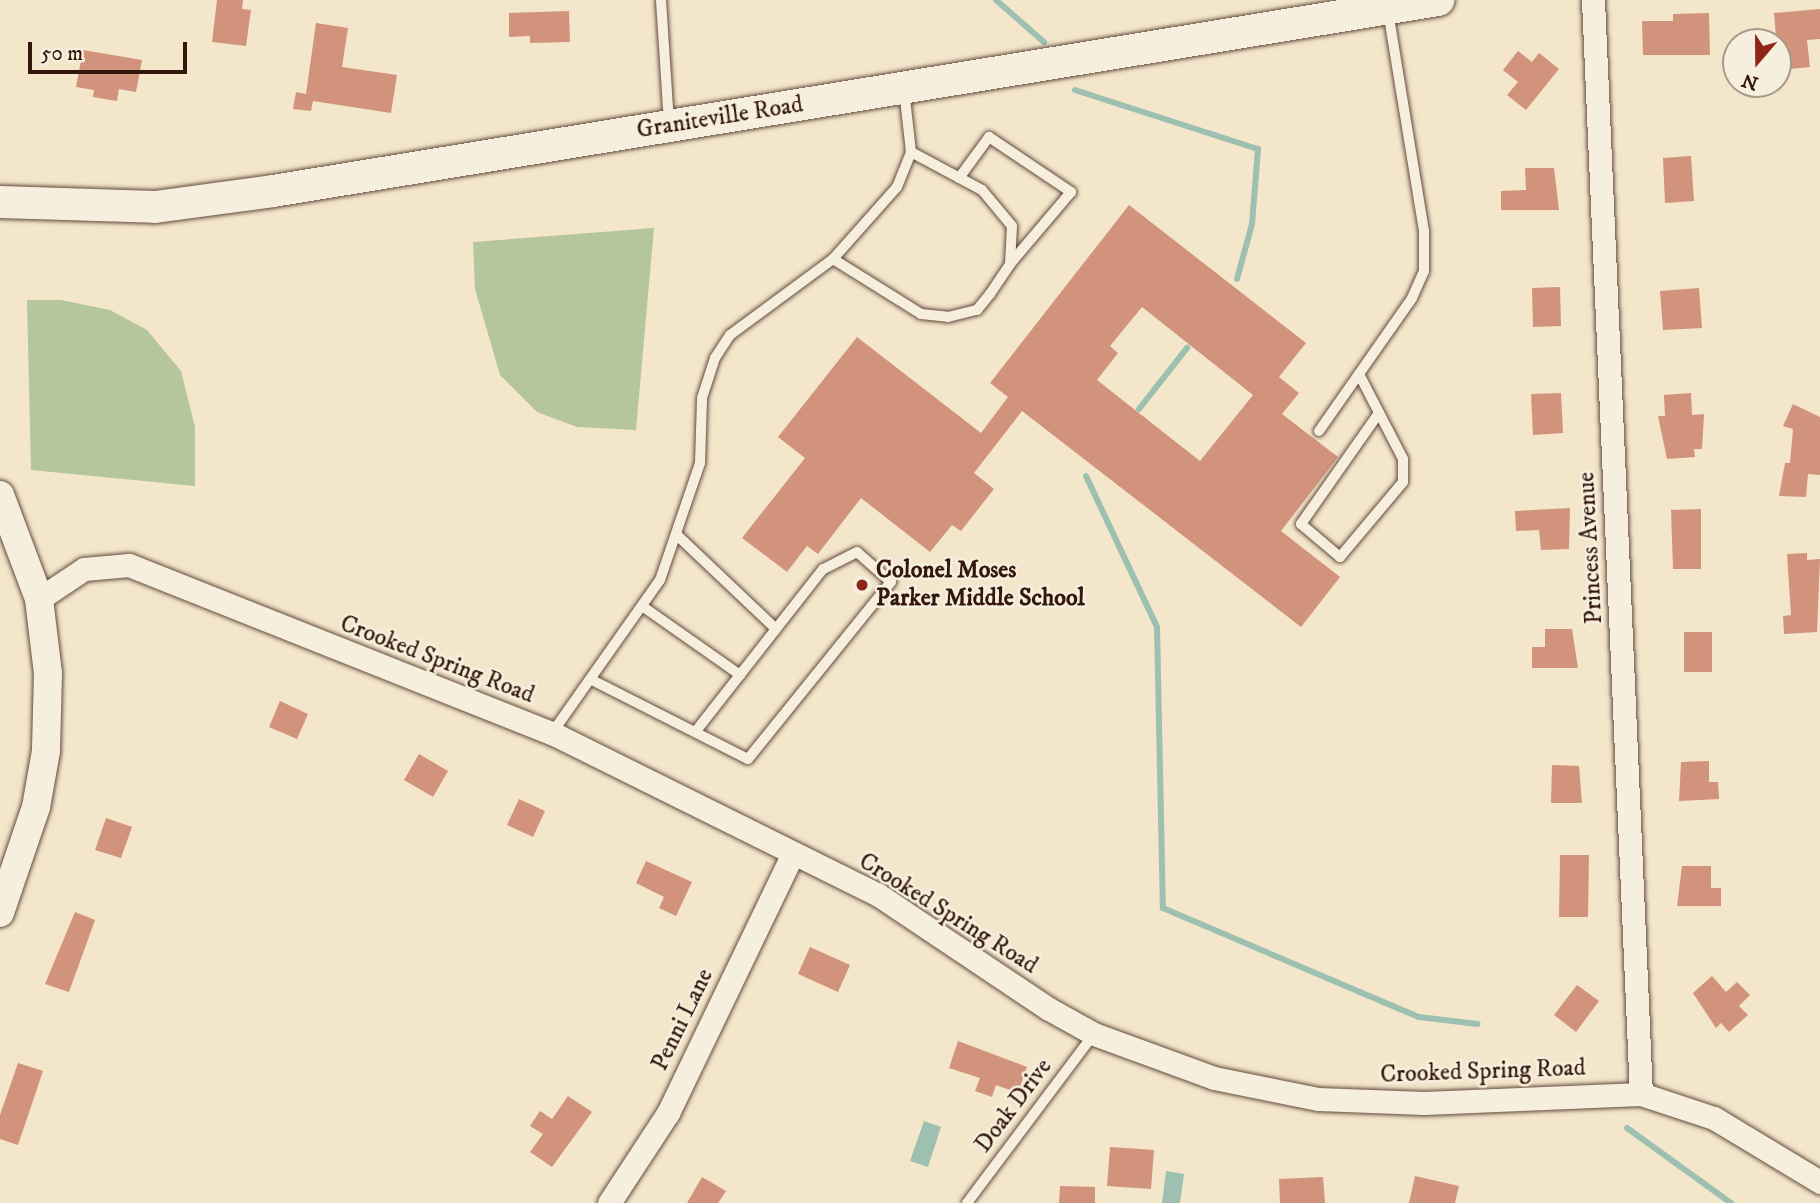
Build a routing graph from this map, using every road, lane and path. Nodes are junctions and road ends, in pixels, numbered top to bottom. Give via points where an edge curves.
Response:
1 (660, 0) edge
2 (1438, 0) edge
3 (1594, 0) edge
4 (1388, 8) junction
5 (904, 88) junction
6 (669, 126) junction
7 (911, 152) junction
8 (960, 178) junction
9 (0, 202) edge
10 (833, 260) junction
11 (1010, 264) junction
12 (1359, 374) junction
13 (1379, 413) junction
14 (1319, 431) dead end
15 (0, 495) edge
16 (678, 536) junction
17 (39, 599) junction
18 (642, 606) junction
19 (776, 629) junction
20 (740, 675) junction
21 (590, 679) junction
22 (695, 732) junction
23 (552, 733) junction
24 (793, 853) junction
25 (0, 914) edge
26 (1094, 1034) junction
27 (1642, 1094) junction
28 (1820, 1182) edge
29 (609, 1203) edge
30 (967, 1203) edge

1 - 6 lane
2 - 4 main road, Graniteville Road
3 - 27 street, Princess Avenue
4 - 5 main road, Graniteville Road
4 - 12 lane via 1424,231 1424,271 1412,298
5 - 6 main road, Graniteville Road
5 - 7 lane
6 - 9 main road, Graniteville Road via 155,206
7 - 8 lane
7 - 10 lane via 897,187
8 - 11 lane via 982,190 1012,226
8 - 11 lane via 989,137 1071,191
10 - 11 lane via 920,314 948,317 976,310
10 - 16 lane via 730,335 715,358 702,398 701,463
12 - 13 lane
12 - 14 lane
13 - 13 lane via 1403,459 1403,482 1340,557 1301,524
15 - 17 street
16 - 18 lane via 660,580
16 - 19 lane
17 - 23 street, Crooked Spring Road via 84,569 129,565
17 - 25 street via 48,673 46,751 36,807
18 - 20 lane
18 - 21 lane
19 - 20 lane
19 - 22 lane via 823,569 857,552 891,582 748,759
20 - 22 lane
21 - 22 lane
21 - 23 lane
23 - 24 street, Crooked Spring Road
24 - 26 street, Crooked Spring Road via 877,894
24 - 29 street, Penni Lane via 667,1113
26 - 27 street, Crooked Spring Road via 1214,1078 1318,1099 1424,1104
26 - 30 lane, Doak Drive
27 - 28 street, Crooked Spring Road via 1714,1118

